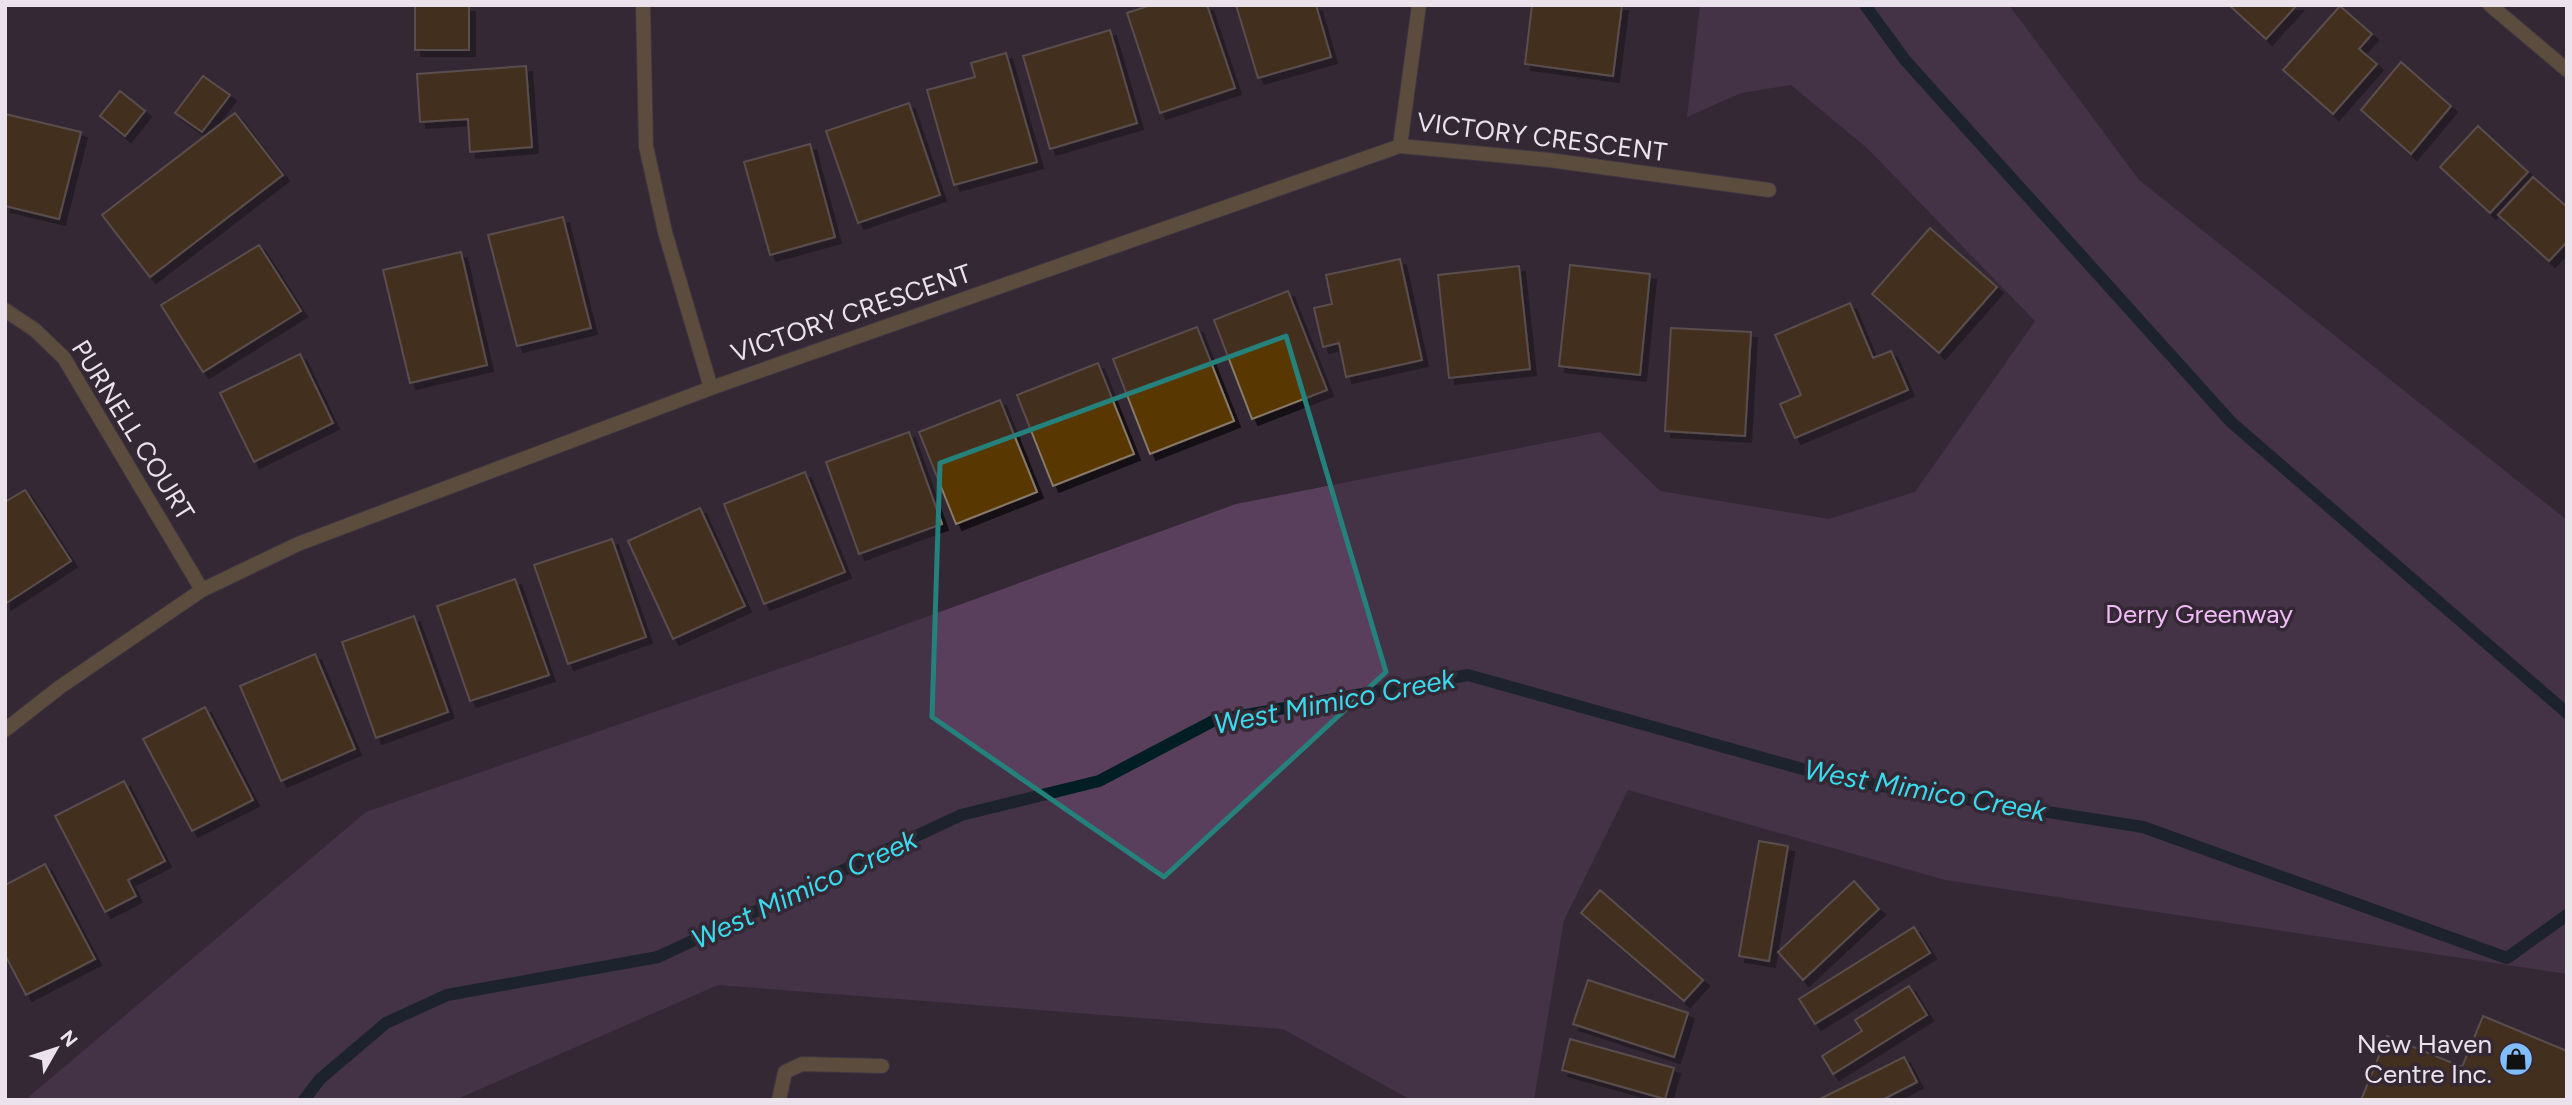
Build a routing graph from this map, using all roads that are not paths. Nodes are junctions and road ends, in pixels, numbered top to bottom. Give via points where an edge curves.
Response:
1 (643, 5) edge
2 (1419, 5) edge
3 (2490, 5) edge
4 (2567, 71) edge
5 (1400, 146) junction
6 (1769, 190) dead end
7 (5, 310) edge
8 (712, 388) junction
9 (202, 590) junction
10 (5, 730) edge
11 (882, 1066) dead end
12 (779, 1100) edge

1 - 8 street via 646,146 665,232
2 - 5 street
3 - 4 street
5 - 6 street, VICTORY CRESCENT via 1549,159
5 - 8 street, VICTORY CRESCENT
7 - 9 street, PURNELL COURT via 64,358
8 - 9 street, VICTORY CRESCENT via 298,544
9 - 10 street, VICTORY CRESCENT
11 - 12 street via 802,1064 785,1072

